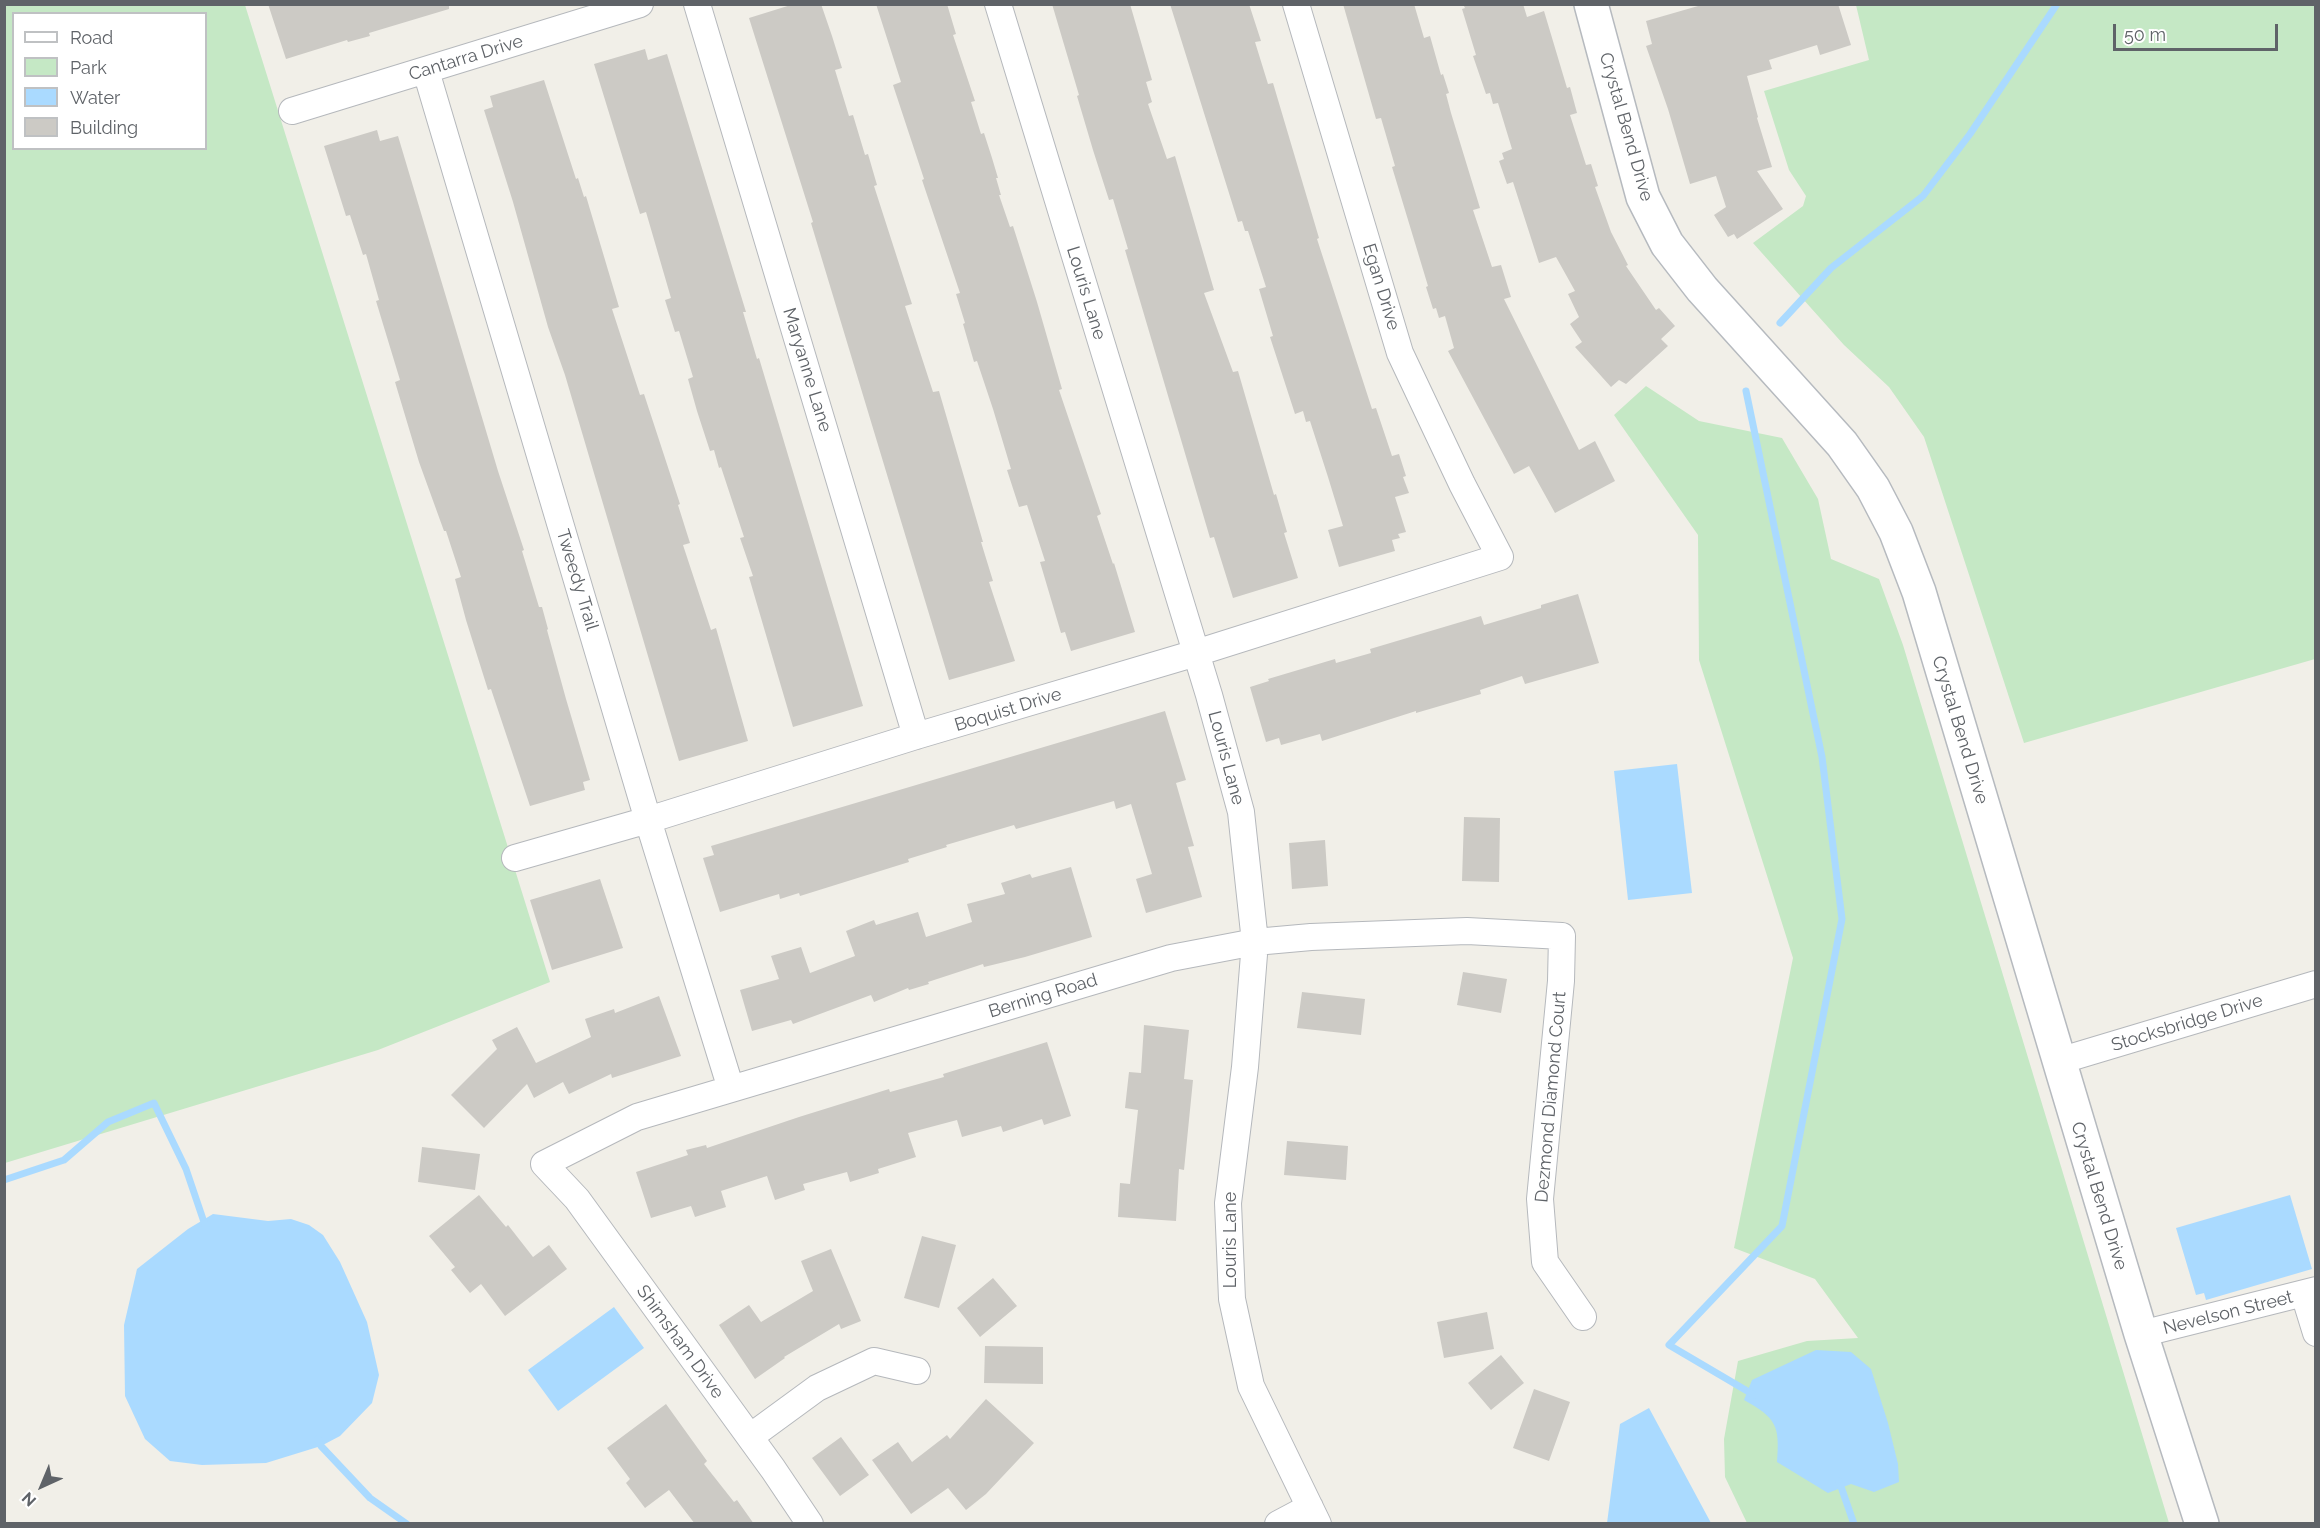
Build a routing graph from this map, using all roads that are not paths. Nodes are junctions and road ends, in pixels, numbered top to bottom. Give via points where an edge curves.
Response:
1 (640, 4) edge
2 (698, 4) edge
3 (998, 4) edge
4 (1296, 4) edge
5 (1591, 4) edge
6 (426, 70) junction
7 (292, 111) dead end
8 (1500, 557) joint
9 (1196, 653) junction
10 (916, 736) junction
11 (648, 820) junction
12 (515, 858) dead end
13 (1562, 937) joint
14 (1255, 942) junction
15 (2316, 984) edge
16 (2059, 1061) junction
17 (731, 1089) junction
18 (544, 1164) joint
19 (2310, 1292) edge
20 (1584, 1317) dead end
21 (2316, 1333) edge
22 (2141, 1334) junction
23 (916, 1371) dead end
24 (750, 1437) junction
25 (1314, 1515) edge
26 (810, 1524) edge
27 (1278, 1524) edge
28 (2202, 1524) edge

1 - 6 street, Cantarra Drive
2 - 10 street, Maryanne Lane
3 - 9 street, Louris Lane
4 - 8 street, Egan Drive via 1400,353
5 - 16 street, Crystal Bend Drive via 1643,197 1667,244 1702,289 1842,444 1873,488 1896,532 1919,592
6 - 7 street, Cantarra Drive
6 - 11 street, Tweedy Trail
8 - 9 street, Boquist Drive
9 - 10 street, Boquist Drive
9 - 14 street, Louris Lane via 1241,812
10 - 11 street, Boquist Drive
11 - 12 street, Boquist Drive
11 - 17 street, Tweedy Trail
13 - 14 street, Berning Road via 1467,931
13 - 20 street, Dezmond Diamond Court via 1540,1199 1545,1262
14 - 17 street, Berning Road via 1171,958
14 - 25 street, Louris Lane via 1228,1203 1232,1299 1251,1386
15 - 16 street, Stocksbridge Drive
16 - 22 street, Crystal Bend Drive
17 - 18 street, Berning Road via 637,1117
18 - 24 street, Shimsham Drive via 577,1198
19 - 21 street
19 - 22 street, Nevelson Street
22 - 28 street, Crystal Bend Drive
23 - 24 street via 874,1361 817,1388
24 - 26 street, Shimsham Drive
25 - 27 street

